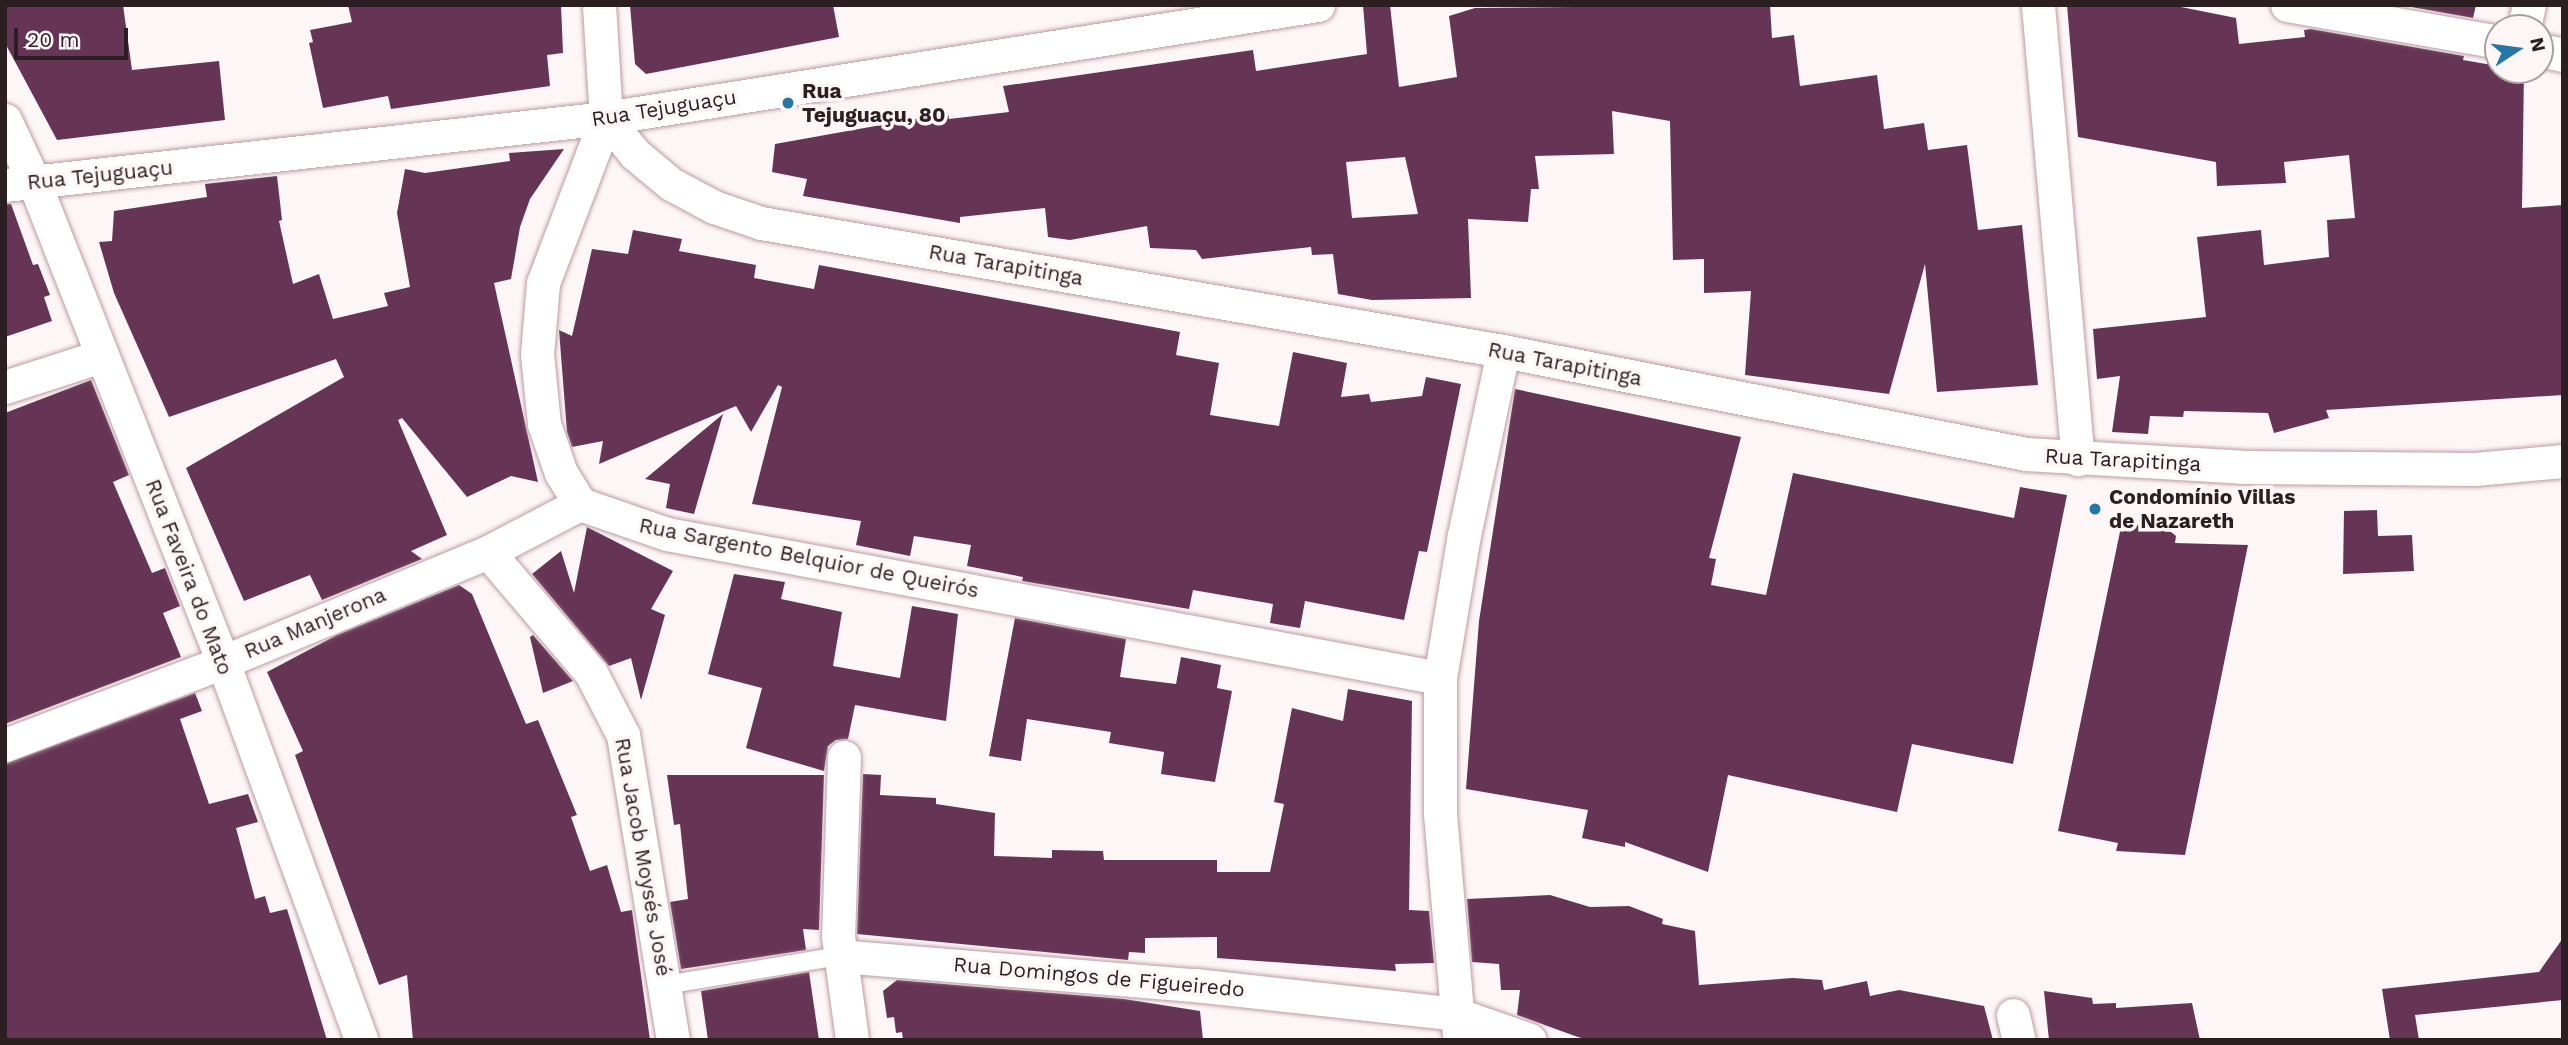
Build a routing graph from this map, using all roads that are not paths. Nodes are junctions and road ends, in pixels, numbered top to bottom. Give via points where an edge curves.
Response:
1 (599, 5) edge
2 (1318, 5) edge
3 (2038, 5) edge
4 (2287, 5) edge
5 (2484, 40) edge
6 (606, 118) junction
7 (5, 120) edge
8 (20, 183) edge
9 (1503, 351) junction
10 (101, 356) junction
11 (5, 387) edge
12 (2078, 459) junction
13 (2563, 461) edge
14 (580, 504) junction
15 (488, 552) junction
16 (223, 662) junction
17 (1440, 678) junction
18 (5, 745) edge
19 (844, 757) dead end
20 (839, 956) junction
21 (666, 985) junction
22 (1458, 1027) edge
23 (361, 1040) edge
24 (673, 1040) edge
25 (852, 1040) edge
26 (1530, 1040) edge

1 - 6 street
2 - 6 street, Rua Tejuguaçu
3 - 12 street
4 - 5 street
6 - 8 street, Rua Tejuguaçu
6 - 9 street, Rua Tarapitinga via 635,154 671,184 714,207 761,223
6 - 14 street via 542,283 537,355 544,424 561,472
7 - 8 street, Rua Faveira do Mato
8 - 10 street, Rua Faveira do Mato
9 - 12 street, Rua Tarapitinga via 1886,428
9 - 17 street
10 - 11 street
10 - 16 street, Rua Faveira do Mato
12 - 13 street, Rua Tarapitinga via 2474,469
14 - 15 street, Rua Manjerona
14 - 17 street, Rua Sargento Belquior de Queirós via 667,534
15 - 16 street, Rua Manjerona
15 - 21 street, Rua Jacob Moysés José via 591,673 623,735
16 - 18 street, Rua Manjerona
16 - 23 street, Rua Faveira do Mato
17 - 22 street via 1440,812
19 - 20 street
20 - 21 lane, Rua Domingos de Figueiredo
20 - 22 street, Rua Domingos de Figueiredo via 1195,985
20 - 25 street
21 - 24 street, Rua Jacob Moysés José
22 - 26 street, Rua Domingos de Figueiredo

